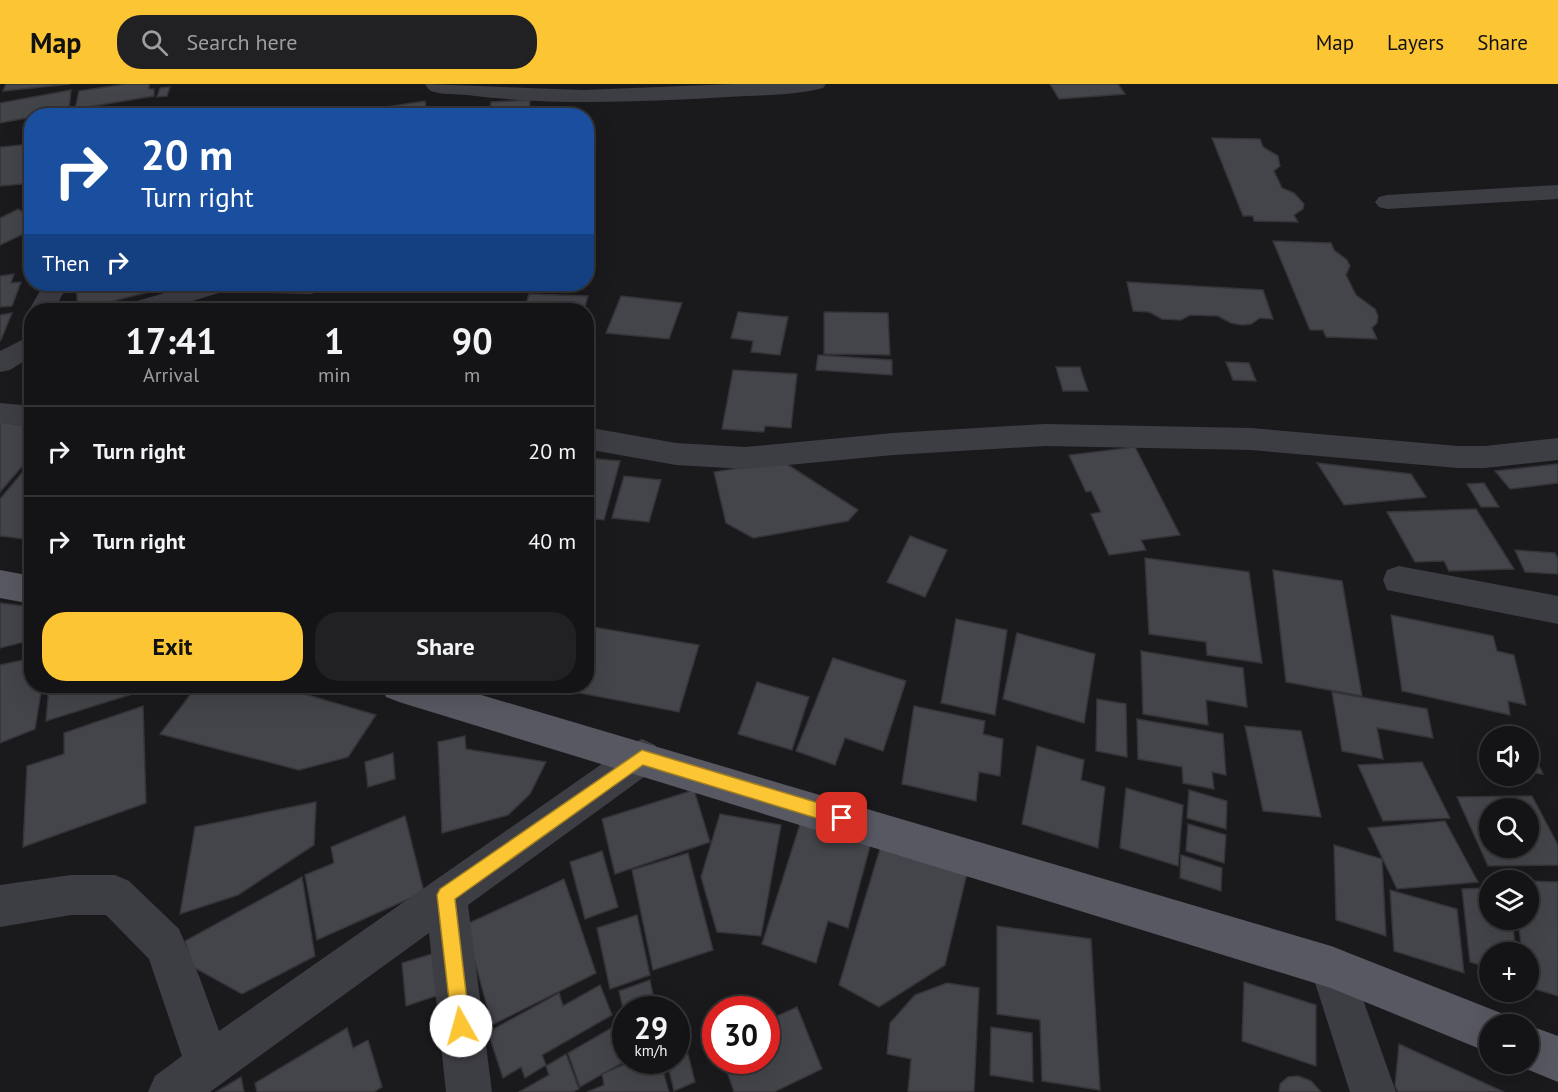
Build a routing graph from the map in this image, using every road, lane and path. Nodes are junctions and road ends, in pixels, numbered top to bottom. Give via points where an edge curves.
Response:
1 (435, 84) edge
2 (816, 84) edge
3 (1558, 192) edge
4 (1387, 202) dead end
5 (198, 291) edge
6 (159, 303) edge
7 (24, 349) edge
8 (0, 363) edge
9 (0, 413) edge
10 (24, 415) edge
11 (594, 439) edge
12 (1558, 449) edge
13 (1399, 580) dead end
14 (0, 584) edge
15 (24, 588) edge
16 (1558, 610) edge
17 (423, 693) edge
18 (642, 758) junction
19 (446, 895) junction
20 (0, 906) edge
21 (1330, 967) junction
22 (1479, 1027) edge
23 (1539, 1051) edge
24 (1558, 1059) edge
25 (208, 1065) junction
26 (171, 1092) edge
27 (469, 1092) edge
28 (1373, 1092) edge

1 - 2 street via 505,93 602,95
3 - 4 street
5 - 6 street
7 - 8 street
9 - 10 street
11 - 12 street via 676,454 745,458 1046,435 1251,439 1485,458
13 - 16 street
14 - 15 main road
17 - 18 main road
18 - 19 street
18 - 21 main road
19 - 25 street
19 - 27 street
20 - 25 street via 71,895 115,894 164,944
21 - 22 main road
21 - 28 street
23 - 24 main road
25 - 26 street

